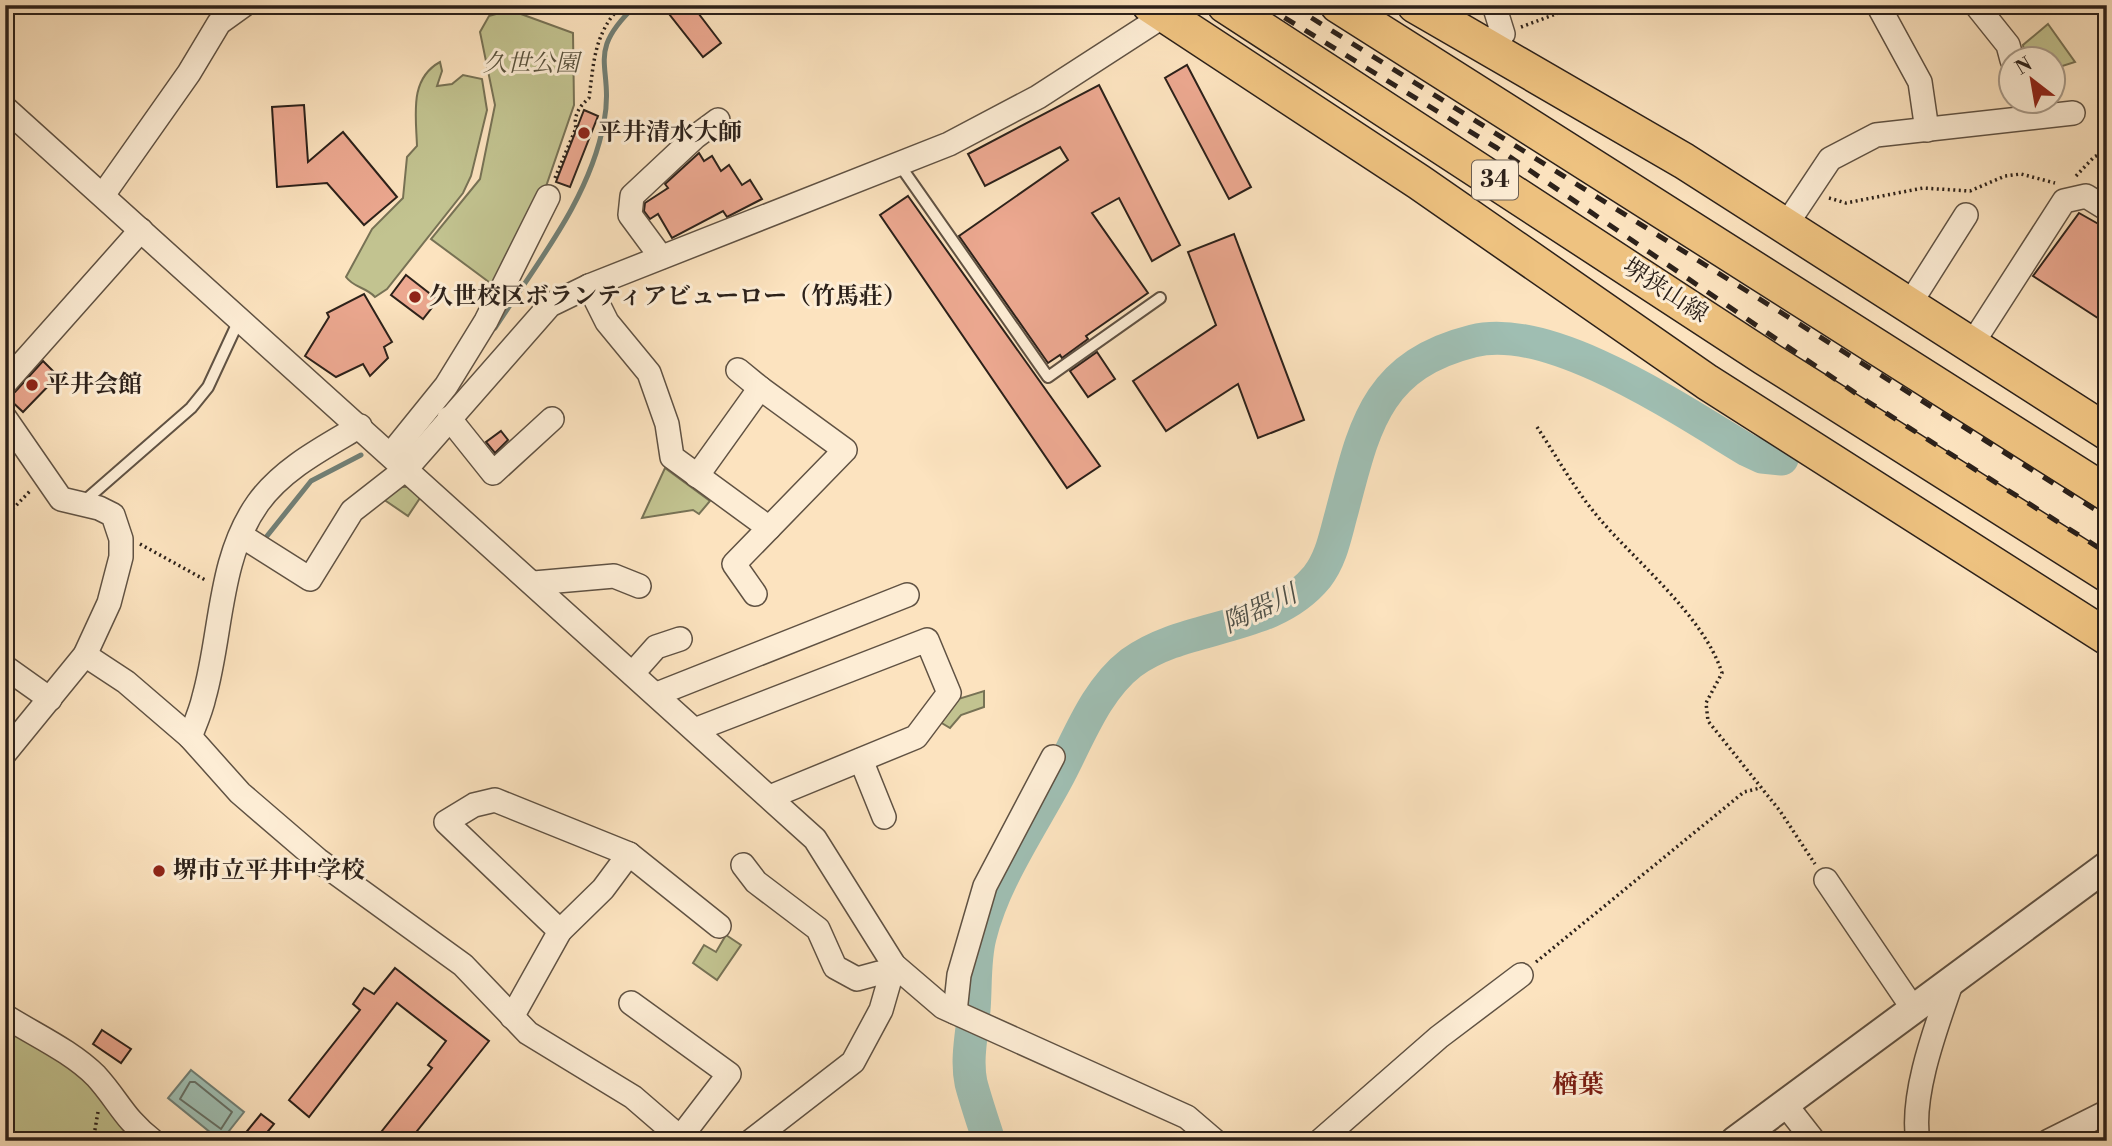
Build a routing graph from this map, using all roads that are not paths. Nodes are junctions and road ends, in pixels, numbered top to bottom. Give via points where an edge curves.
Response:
1 (244, 5) edge
2 (1225, 5) edge
3 (1338, 5) edge
4 (1415, 5) edge
5 (1494, 5) edge
6 (1878, 5) edge
7 (1976, 5) edge
8 (1165, 8) edge
9 (1490, 39) junction
10 (2008, 46) edge
11 (5, 108) edge
12 (2066, 113) edge
13 (2073, 113) dead end
14 (1996, 115) edge
15 (718, 120) dead end
16 (1927, 130) junction
17 (899, 164) junction
18 (103, 195) junction
19 (548, 197) road end
20 (2107, 209) edge
21 (1966, 215) dead end
22 (1786, 225) junction
23 (141, 230) junction
24 (661, 257) junction
25 (589, 286) junction
26 (1160, 298) dead end
27 (1909, 304) junction
28 (240, 318) junction
29 (1972, 344) junction
30 (738, 370) dead end
31 (5, 383) edge
32 (760, 388) junction
33 (5, 418) edge
34 (449, 418) junction
35 (552, 419) dead end
36 (360, 426) junction
37 (2107, 432) edge
38 (399, 461) junction
39 (697, 476) junction
40 (2107, 493) edge
41 (81, 504) junction
42 (769, 528) junction
43 (242, 536) junction
44 (2105, 573) edge
45 (534, 583) junction
46 (639, 586) dead end
47 (755, 594) dead end
48 (907, 596) dead end
49 (2107, 637) edge
50 (680, 639) dead end
51 (85, 655) junction
52 (5, 667) edge
53 (633, 673) junction
54 (657, 694) junction
55 (50, 699) junction
56 (697, 729) junction
57 (191, 737) junction
58 (5, 753) edge
59 (1053, 757) dead end
60 (861, 760) junction
61 (770, 797) junction
62 (884, 817) dead end
63 (629, 854) junction
64 (743, 865) dead end
65 (2107, 866) edge
66 (1826, 880) road end
67 (719, 925) dead end
68 (561, 931) junction
69 (892, 971) junction
70 (1521, 975) road end
71 (1952, 981) junction
72 (631, 1003) dead end
73 (1914, 1010) junction
74 (958, 1013) junction
75 (5, 1016) edge
76 (512, 1017) junction
77 (1786, 1104) junction
78 (2107, 1112) edge
79 (682, 1139) edge
80 (153, 1141) edge
81 (751, 1141) edge
82 (1215, 1141) edge
83 (1320, 1141) edge
84 (1735, 1141) edge
85 (1814, 1141) edge
86 (1918, 1141) edge
87 (2049, 1141) edge

1 - 18 street via 219,23
2 - 44 main road, 堺狭山線 / 34
3 - 40 main road, 34
4 - 9 main road
5 - 9 street
6 - 16 street via 1920,82
7 - 10 street
8 - 17 street via 1038,97 949,144
8 - 49 main road via 1707,382
9 - 22 main road
11 - 18 street
12 - 13 street
14 - 16 street
15 - 24 street via 632,196 630,215
16 - 22 street via 1876,135 1830,159
17 - 24 street
17 - 26 lane via 1048,377
18 - 23 street
19 - 38 street via 486,321
20 - 29 street via 2086,196 2064,201
21 - 27 street
22 - 27 main road
23 - 28 street
23 - 31 street
24 - 25 street
25 - 34 street via 550,305
25 - 39 street via 607,322 649,373 673,457
27 - 29 main road
28 - 36 street
28 - 41 lane via 208,387 191,408
29 - 37 main road
30 - 32 street
32 - 39 street
32 - 42 street via 845,450
33 - 41 street via 61,499
34 - 35 street via 493,473
34 - 38 street
36 - 38 street
36 - 43 street via 300,463 259,502
38 - 43 street via 352,511 310,579
38 - 45 street
39 - 42 street
41 - 51 street via 113,515 121,538 109,603
42 - 47 street via 734,564
43 - 57 street via 219,610 205,696
45 - 46 street via 614,576
45 - 53 street
48 - 54 street
50 - 53 street via 656,647
51 - 55 street
51 - 57 street
52 - 55 street
53 - 54 street
54 - 56 street
55 - 58 street
56 - 60 street via 927,640 949,693 916,737
56 - 61 street
57 - 76 street via 240,793 318,860 463,965
59 - 74 street via 985,886 963,962
60 - 61 street
60 - 62 street
61 - 69 street via 815,839
63 - 67 street
63 - 68 street via 603,889
63 - 68 street via 495,800 474,805 446,822
64 - 69 street via 757,882 818,929 835,967 857,979
65 - 71 street
66 - 73 street
68 - 76 street
69 - 74 street
69 - 81 street via 881,1010 853,1062
70 - 83 street via 1439,1037
71 - 73 street
71 - 86 street via 1920,1095 1915,1124
72 - 79 street via 729,1074
73 - 77 street
74 - 82 street via 1187,1117
75 - 80 street via 83,1065 132,1125
76 - 79 street via 528,1033 633,1097
77 - 84 street
77 - 85 street
78 - 87 street

